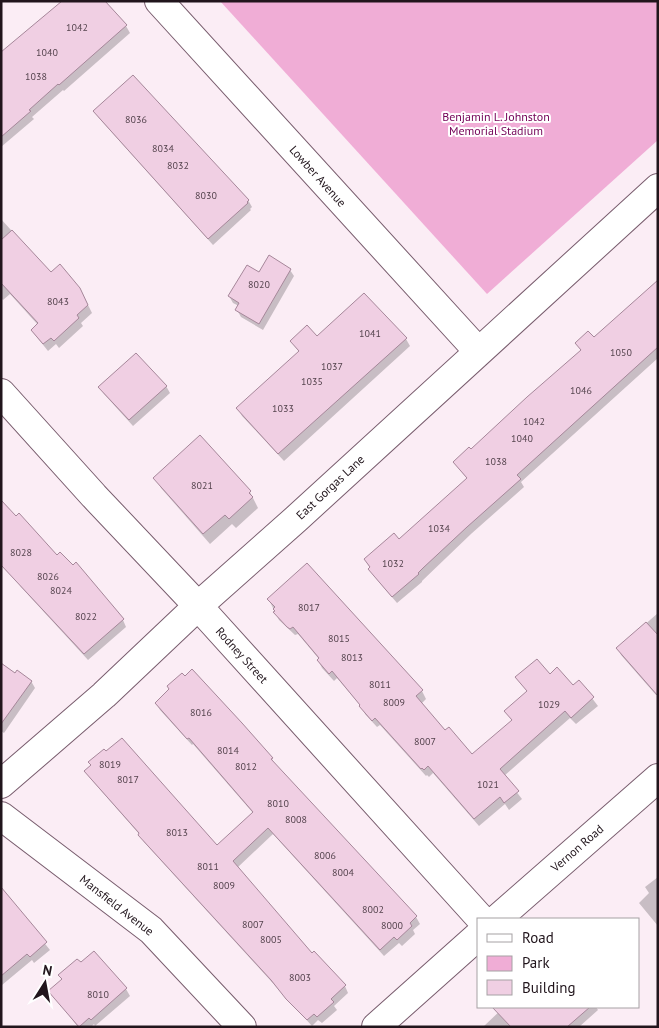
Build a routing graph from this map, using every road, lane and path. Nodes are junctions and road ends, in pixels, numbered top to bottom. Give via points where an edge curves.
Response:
1 (159, 1) edge
2 (658, 188) edge
3 (478, 351) junction
4 (1, 394) edge
5 (198, 606) junction
6 (658, 778) edge
7 (1, 784) edge
8 (1, 816) edge
9 (479, 918) edge
10 (498, 918) edge
11 (477, 937) edge
12 (242, 1027) edge
13 (376, 1027) edge

1 - 3 street, Lowber Avenue
2 - 3 street, East Gorgas Lane
3 - 5 street, East Gorgas Lane
4 - 5 street, Rodney Street
5 - 7 street, East Gorgas Lane via 104,695
5 - 9 street, Rodney Street
6 - 10 street, Vernon Road
8 - 12 street, Mansfield Avenue via 151,930
11 - 13 street

